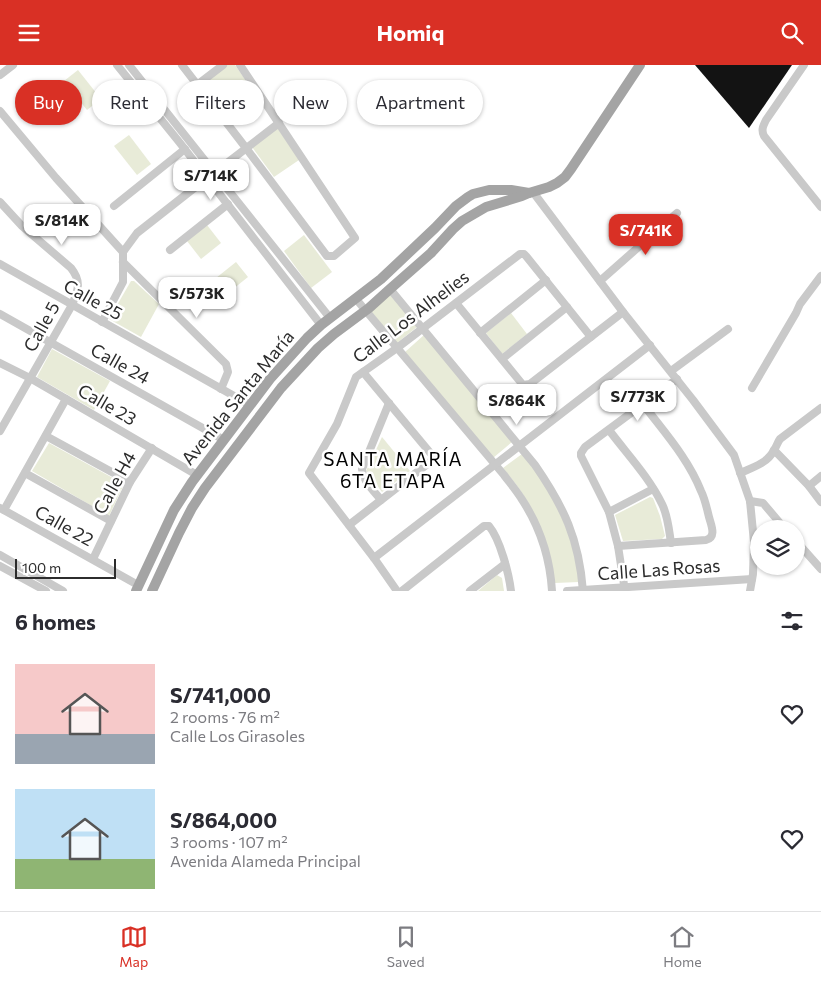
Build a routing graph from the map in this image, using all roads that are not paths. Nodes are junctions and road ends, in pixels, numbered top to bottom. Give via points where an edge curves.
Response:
1 (13, 65) edge
2 (117, 65) edge
3 (129, 65) edge
4 (182, 65) edge
5 (223, 65) edge
6 (240, 65) edge
7 (640, 65) edge
8 (804, 65) edge
9 (0, 75) edge
10 (193, 80) edge
11 (204, 80) edge
12 (0, 111) edge
13 (274, 116) edge
14 (228, 125) edge
15 (276, 125) edge
16 (280, 125) edge
17 (246, 148) junction
18 (185, 149) junction
19 (211, 175) junction
20 (531, 192) junction
21 (0, 202) edge
22 (228, 204) junction
23 (114, 206) dead end
24 (821, 207) edge
25 (677, 213) dead end
26 (170, 251) dead end
27 (123, 252) junction
28 (123, 262) junction
29 (0, 264) edge
30 (821, 276) edge
31 (546, 280) junction
32 (600, 281) junction
33 (390, 289) junction
34 (356, 299) junction
35 (456, 303) junction
36 (72, 305) junction
37 (567, 307) junction
38 (366, 310) junction
39 (623, 312) junction
40 (0, 314) edge
41 (330, 318) junction
42 (102, 322) junction
43 (321, 325) junction
44 (422, 328) junction
45 (728, 329) dead end
46 (480, 333) junction
47 (591, 337) junction
48 (50, 342) junction
49 (650, 345) junction
50 (397, 348) junction
51 (502, 359) junction
52 (0, 363) edge
53 (363, 371) junction
54 (671, 371) junction
55 (30, 378) junction
56 (676, 379) junction
57 (752, 388) dead end
58 (221, 389) junction
59 (66, 399) junction
60 (389, 403) junction
61 (643, 404) junction
62 (250, 405) junction
63 (821, 409) edge
64 (609, 430) junction
65 (0, 431) edge
66 (46, 436) junction
67 (224, 440) junction
68 (519, 446) junction
69 (152, 448) junction
70 (774, 450) junction
71 (495, 465) junction
72 (25, 473) junction
73 (740, 473) junction
74 (197, 475) junction
75 (821, 476) edge
76 (130, 482) junction
77 (809, 486) junction
78 (653, 489) junction
79 (381, 500) junction
80 (750, 501) junction
81 (821, 502) edge
82 (2, 509) edge
83 (609, 512) junction
84 (777, 520) edge
85 (112, 521) junction
86 (349, 525) junction
87 (671, 543) junction
88 (618, 546) junction
89 (805, 551) edge
90 (0, 555) edge
91 (374, 558) junction
92 (93, 559) junction
93 (505, 564) junction
94 (0, 565) edge
95 (821, 569) edge
96 (752, 579) junction
97 (137, 588) edge
98 (625, 589) edge
99 (46, 591) edge
100 (64, 591) edge
101 (152, 591) edge
102 (397, 591) edge
103 (402, 591) edge
104 (470, 591) edge
105 (511, 591) edge
106 (552, 591) edge
107 (567, 591) edge
108 (583, 591) edge
109 (750, 591) edge

1 - 9 street
2 - 18 street
3 - 19 street
4 - 10 street
5 - 11 street
6 - 13 street
7 - 20 main road, Avenida Santa María via 565,177 549,187
8 - 24 street via 766,120 762,132
12 - 27 street
14 - 17 street
15 - 17 street
16 - 17 street via 355,238 334,256 327,256
17 - 19 street
18 - 19 street
18 - 23 street
19 - 22 street
19 - 27 street via 137,233
19 - 41 street
20 - 32 street
20 - 33 main road, Avenida Santa María via 486,207 466,218
20 - 34 main road, Avenida Santa María via 489,190 468,197
21 - 36 street, Calle 5 via 76,275 78,290
22 - 26 street
22 - 43 street
25 - 32 street
27 - 28 street
28 - 42 street via 123,282
28 - 58 street via 226,363 228,372
29 - 36 street, Calle 25
30 - 57 street via 800,304
31 - 35 street, Calle Los Alhelies via 526,255 520,254
31 - 37 street
31 - 46 street
32 - 39 street
33 - 38 main road, Avenida Santa María
33 - 44 street
34 - 38 street
34 - 41 main road, Avenida Santa María
35 - 44 street, Calle Los Alhelies
35 - 46 street
36 - 42 street, Calle 25
36 - 48 street, Calle 5
37 - 47 street
37 - 51 street
38 - 50 street
38 - 101 main road, Avenida Santa María via 334,333 281,388 192,508
39 - 47 street
39 - 49 street
40 - 48 street, Calle 24
41 - 43 main road, Avenida Santa María
42 - 58 street, Calle 25
43 - 62 main road, Avenida Santa María
44 - 50 street, Calle Los Alhelies
44 - 68 street
45 - 54 street
46 - 51 street
47 - 51 street via 527,385 523,385
48 - 55 street, Calle 5
48 - 67 street, Calle 24
49 - 54 street
49 - 68 street
50 - 53 street, Calle Los Alhelies
50 - 71 street
52 - 55 street, Calle 23
53 - 60 street
53 - 86 street, Calle Los Alhelies via 356,377 337,424 309,473
54 - 56 street
55 - 59 street, Calle 23
55 - 65 street, Calle 5
56 - 61 street
56 - 73 street via 734,455
58 - 62 street, Calle 25
59 - 66 street
59 - 69 street, Calle 23
60 - 79 street via 362,469 364,478
60 - 79 street via 433,459
61 - 64 street
61 - 87 street via 686,460 702,491 713,530 710,539
62 - 67 main road, Avenida Santa María
63 - 70 street via 780,439
64 - 78 street
64 - 83 street via 585,447 581,456
66 - 72 street
66 - 76 street
67 - 74 main road, Avenida Santa María
68 - 71 street
68 - 108 street via 552,489 564,511 574,539
69 - 74 street, Calle 23
69 - 76 street, Calle H4
70 - 73 street via 766,460
70 - 77 street
71 - 91 street
71 - 106 street via 521,498 537,526
72 - 82 street
72 - 85 street
73 - 80 street
74 - 97 main road, Avenida Santa María via 174,510
75 - 77 street
76 - 85 street, Calle H4
77 - 81 street
78 - 83 street
78 - 87 street via 668,523
79 - 86 street
80 - 84 street via 763,503
80 - 96 street via 754,542
82 - 92 street, Calle 22
83 - 88 street
85 - 92 street, Calle H4
86 - 91 street, Calle Los Alhelies
87 - 88 street
88 - 98 street
89 - 95 street
90 - 100 street
91 - 102 street, Calle Los Alhelies
92 - 97 street, Calle 22
93 - 103 street via 491,529 484,526
93 - 104 street
93 - 105 street
94 - 99 street
96 - 98 street, Calle Las Rosas
96 - 109 street
98 - 108 street, Calle Las Rosas
107 - 108 street, Calle Las Rosas

